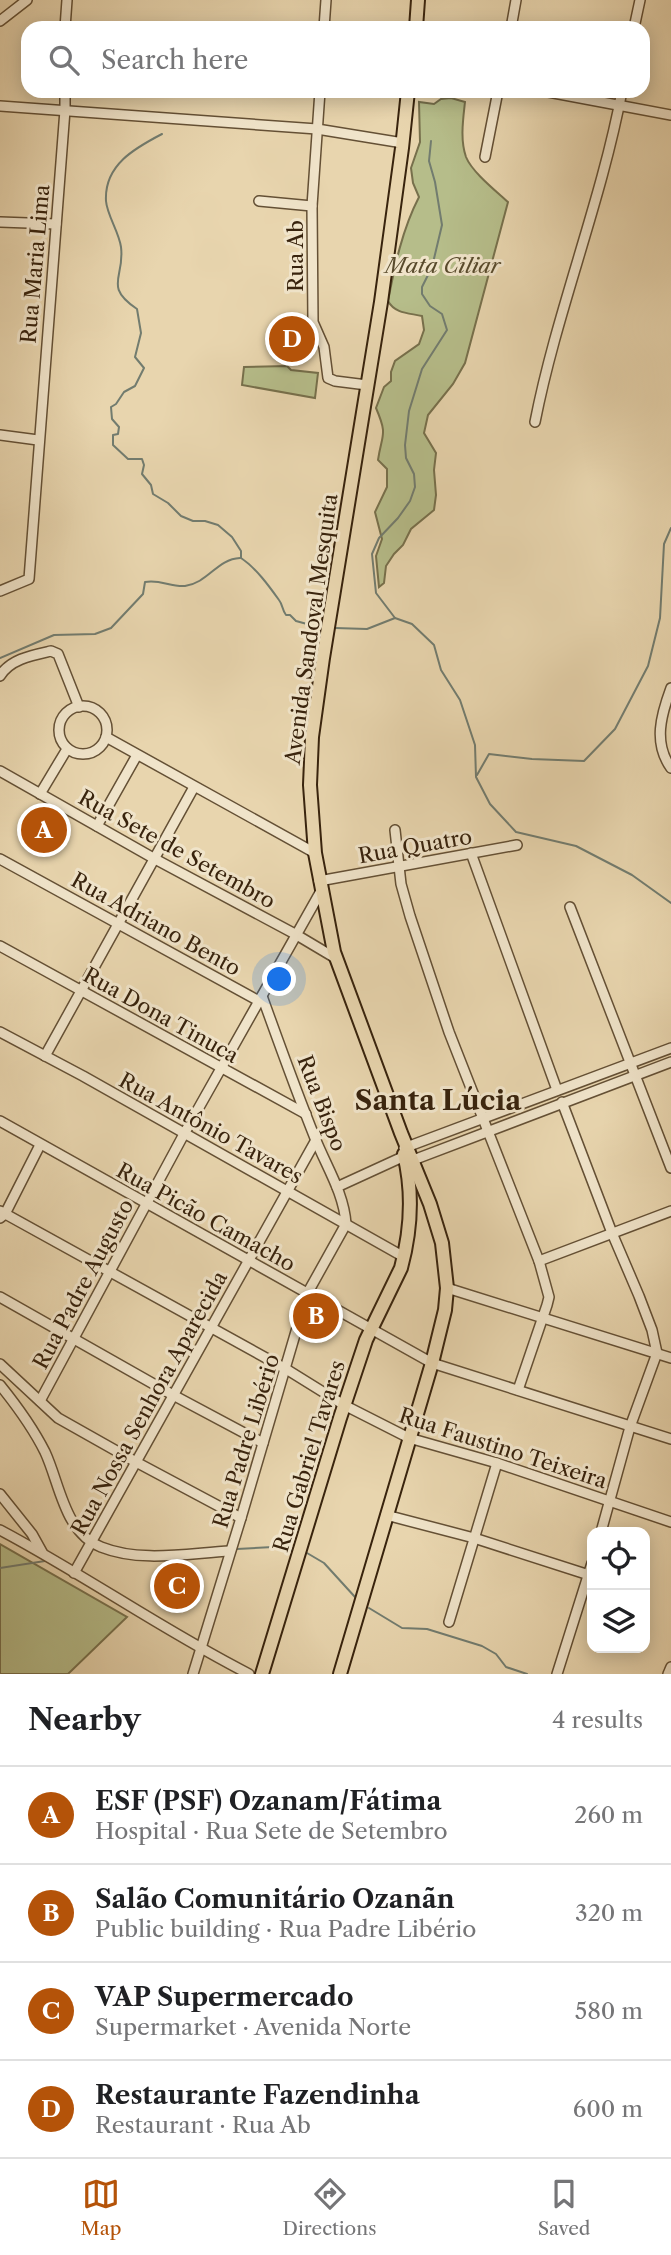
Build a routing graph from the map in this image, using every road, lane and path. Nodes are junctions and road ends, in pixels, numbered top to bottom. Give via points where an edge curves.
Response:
1 (27, 0) edge
2 (67, 0) edge
3 (326, 0) edge
4 (424, 0) edge
5 (516, 0) edge
6 (640, 0) edge
7 (418, 7) edge
8 (0, 21) edge
9 (66, 21) edge
10 (324, 21) edge
11 (512, 21) edge
12 (636, 21) edge
13 (65, 98) edge
14 (319, 98) edge
15 (407, 98) edge
16 (497, 98) edge
17 (579, 98) edge
18 (621, 98) edge
19 (0, 106) edge
20 (620, 106) junction
21 (65, 110) junction
22 (671, 115) edge
23 (317, 129) junction
24 (403, 142) junction
25 (485, 157) dead end
26 (259, 201) dead end
27 (312, 206) junction
28 (0, 222) edge
29 (56, 224) junction
30 (367, 385) junction
31 (535, 422) dead end
32 (0, 435) edge
33 (38, 440) junction
34 (0, 591) edge
35 (0, 676) edge
36 (671, 688) edge
37 (79, 707) junction
38 (106, 737) junction
39 (68, 749) junction
40 (137, 755) junction
41 (671, 768) edge
42 (0, 771) edge
43 (194, 787) junction
44 (40, 794) junction
45 (97, 826) junction
46 (395, 830) dead end
47 (517, 845) dead end
48 (315, 853) junction
49 (471, 853) junction
50 (0, 859) edge
51 (155, 859) junction
52 (398, 867) junction
53 (320, 886) junction
54 (570, 906) dead end
55 (117, 923) junction
56 (295, 934) junction
57 (0, 946) edge
58 (337, 959) junction
59 (81, 991) junction
60 (260, 998) junction
61 (0, 1032) edge
62 (671, 1048) edge
63 (45, 1056) junction
64 (630, 1062) junction
65 (671, 1062) edge
66 (222, 1068) junction
67 (635, 1075) junction
68 (557, 1090) junction
69 (562, 1102) junction
70 (306, 1114) junction
71 (484, 1118) junction
72 (0, 1122) edge
73 (488, 1131) junction
74 (184, 1134) junction
75 (316, 1140) junction
76 (40, 1145) junction
77 (407, 1157) junction
78 (671, 1168) edge
79 (337, 1187) junction
80 (286, 1190) junction
81 (147, 1202) junction
82 (430, 1204) junction
83 (411, 1208) junction
84 (671, 1211) edge
85 (2, 1214) edge
86 (345, 1224) junction
87 (612, 1233) junction
88 (404, 1257) junction
89 (249, 1261) junction
90 (539, 1261) junction
91 (111, 1273) junction
92 (447, 1288) junction
93 (307, 1294) junction
94 (0, 1297) edge
95 (542, 1317) junction
96 (211, 1328) junction
97 (371, 1329) junction
98 (73, 1338) junction
99 (657, 1353) junction
100 (671, 1357) edge
101 (432, 1363) junction
102 (0, 1364) edge
103 (286, 1369) junction
104 (0, 1385) edge
105 (518, 1390) junction
106 (173, 1395) junction
107 (40, 1401) junction
108 (344, 1405) junction
109 (630, 1426) junction
110 (409, 1438) junction
111 (671, 1439) edge
112 (263, 1443) junction
113 (136, 1462) junction
114 (497, 1463) junction
115 (0, 1494) edge
116 (610, 1501) junction
117 (386, 1515) junction
118 (242, 1518) junction
119 (671, 1522) edge
120 (602, 1527) edge
121 (0, 1530) edge
122 (474, 1538) junction
123 (92, 1542) junction
124 (230, 1551) junction
125 (42, 1552) junction
126 (74, 1573) junction
127 (587, 1574) edge
128 (587, 1581) edge
129 (449, 1622) dead end
130 (201, 1649) junction
131 (227, 1663) junction
132 (671, 1667) edge
133 (193, 1674) edge
134 (224, 1674) edge
135 (250, 1674) edge
136 (262, 1674) edge
137 (340, 1674) edge
138 (557, 1674) edge
139 (668, 1674) edge

1 - 8 street
2 - 9 street
3 - 10 street
4 - 7 main road
5 - 11 street
6 - 12 street
13 - 21 street, Rua Maria Lima
14 - 23 street, Rua Ab
15 - 24 main road, Avenida Sandoval Mesquita
16 - 25 street
17 - 20 street
18 - 20 street
19 - 21 street
20 - 22 street
20 - 31 street
21 - 23 street
21 - 29 street, Rua Maria Lima
23 - 24 street
23 - 27 street, Rua Ab
24 - 30 main road, Avenida Sandoval Mesquita
26 - 27 street
27 - 30 street, Rua Ab via 313,322 324,347 328,377
28 - 29 street
29 - 33 street, Rua Maria Lima
30 - 48 main road, Avenida Sandoval Mesquita via 312,737
32 - 33 street
33 - 34 street, Rua Maria Lima via 29,579
35 - 37 street via 12,663 51,651 58,654
36 - 41 street via 660,744
37 - 38 street via 101,715
37 - 39 street via 61,720 59,736
38 - 39 street via 90,753
38 - 40 street
39 - 44 street
40 - 43 street
40 - 45 street
42 - 44 street, Rua Sete de Setembro
43 - 48 street
43 - 51 street
44 - 45 street, Rua Sete de Setembro
45 - 51 street, Rua Sete de Setembro
46 - 52 street
47 - 49 street, Rua Quatro
48 - 53 main road, Avenida Sandoval Mesquita
49 - 52 street, Rua Quatro
49 - 68 street
50 - 55 street, Rua Adriano Bento
51 - 55 street
51 - 56 street, Rua Sete de Setembro
52 - 53 street, Rua Quatro
52 - 71 street via 449,1032
53 - 56 street, Rua Padre Augusto
53 - 58 main road, Avenida Sandoval Mesquita
54 - 64 street
55 - 59 street
55 - 60 street, Rua Adriano Bento
56 - 58 street, Rua Sete de Setembro
56 - 60 street, Rua Padre Augusto
57 - 59 street, Rua Dona Tinuca
58 - 77 main road, Avenida Sandoval Mesquita
59 - 63 street
59 - 66 street, Rua Dona Tinuca
60 - 66 street, Rua Padre Augusto
60 - 70 street, Rua Bispo
61 - 63 street, Rua Antônio Tavares
62 - 64 street
63 - 74 street, Rua Antônio Tavares
64 - 67 street
64 - 68 street
65 - 67 street
66 - 70 street, Rua Dona Tinuca
66 - 74 street, Rua Padre Augusto
67 - 69 street
67 - 78 street
68 - 71 street
69 - 73 street
69 - 87 street
70 - 75 street, Rua Bispo
71 - 73 street
71 - 77 street
72 - 76 street, Rua Picão Camacho
73 - 77 street
73 - 90 street
74 - 80 street, Rua Antônio Tavares
74 - 81 street, Rua Padre Augusto
75 - 79 street, Rua Bispo
75 - 80 street, Rua Nossa Senhora Aparecida
76 - 81 street, Rua Picão Camacho
76 - 85 street
77 - 79 street
77 - 82 main road, Avenida Sandoval Mesquita
77 - 83 main road, Rua Gabriel Tavares
79 - 86 street, Rua Bispo
80 - 86 street, Rua Antônio Tavares
80 - 89 street, Rua Nossa Senhora Aparecida
81 - 89 street, Rua Picão Camacho
81 - 91 street, Rua Padre Augusto
82 - 83 main road via 419,1197
82 - 92 main road, Avenida Sandoval Mesquita via 442,1244
83 - 88 main road, Rua Gabriel Tavares
84 - 87 street
85 - 91 street, Rua Faustino Teixeira
86 - 88 street, Rua Antônio Tavares
86 - 93 street, Rua Padre Libério
87 - 90 street
87 - 99 street
88 - 97 main road, Rua Gabriel Tavares
89 - 93 street, Rua Picão Camacho
89 - 96 street, Rua Nossa Senhora Aparecida
90 - 95 street via 548,1297
91 - 96 street, Rua Faustino Teixeira
91 - 98 street, Rua Padre Augusto
92 - 95 street
92 - 101 main road, Avenida Sandoval Mesquita
93 - 97 street, Rua Picão Camacho
93 - 103 street, Rua Padre Libério
94 - 98 street
95 - 99 street
95 - 105 street
96 - 103 street, Rua Faustino Teixeira
96 - 106 street, Rua Nossa Senhora Aparecida
97 - 101 street, Rua Picão Camacho
97 - 108 main road, Rua Gabriel Tavares
98 - 106 street
98 - 107 street, Rua Padre Augusto
99 - 100 street
99 - 109 street
101 - 105 street, Rua Picão Camacho
101 - 110 main road, Avenida Sandoval Mesquita
102 - 107 street
103 - 108 street, Rua Faustino Teixeira
103 - 112 street, Rua Padre Libério
104 - 123 street via 30,1424 69,1517
105 - 109 street, Rua Picão Camacho
106 - 112 street
106 - 113 street, Rua Nossa Senhora Aparecida
107 - 113 street via 58,1418
108 - 110 street, Rua Faustino Teixeira
108 - 136 main road, Rua Gabriel Tavares
109 - 111 street, Rua Picão Camacho
109 - 116 street
110 - 114 street, Rua Faustino Teixeira
110 - 117 main road, Avenida Sandoval Mesquita
112 - 118 street, Rua Padre Libério
113 - 118 street
113 - 123 street, Rua Nossa Senhora Aparecida
114 - 116 street, Rua Faustino Teixeira
114 - 122 street
115 - 125 street
116 - 119 street, Rua Faustino Teixeira
116 - 120 street
117 - 122 street
117 - 137 main road, Avenida Sandoval Mesquita
118 - 124 street, Rua Padre Libério
121 - 125 street
122 - 127 street
122 - 129 street
123 - 124 street via 141,1555
123 - 126 street, Rua Nossa Senhora Aparecida
124 - 130 street, Rua Padre Libério
125 - 126 street
126 - 130 street
128 - 138 street
130 - 131 street
130 - 133 street, Rua Padre Libério
131 - 134 street
131 - 135 street
132 - 139 street

